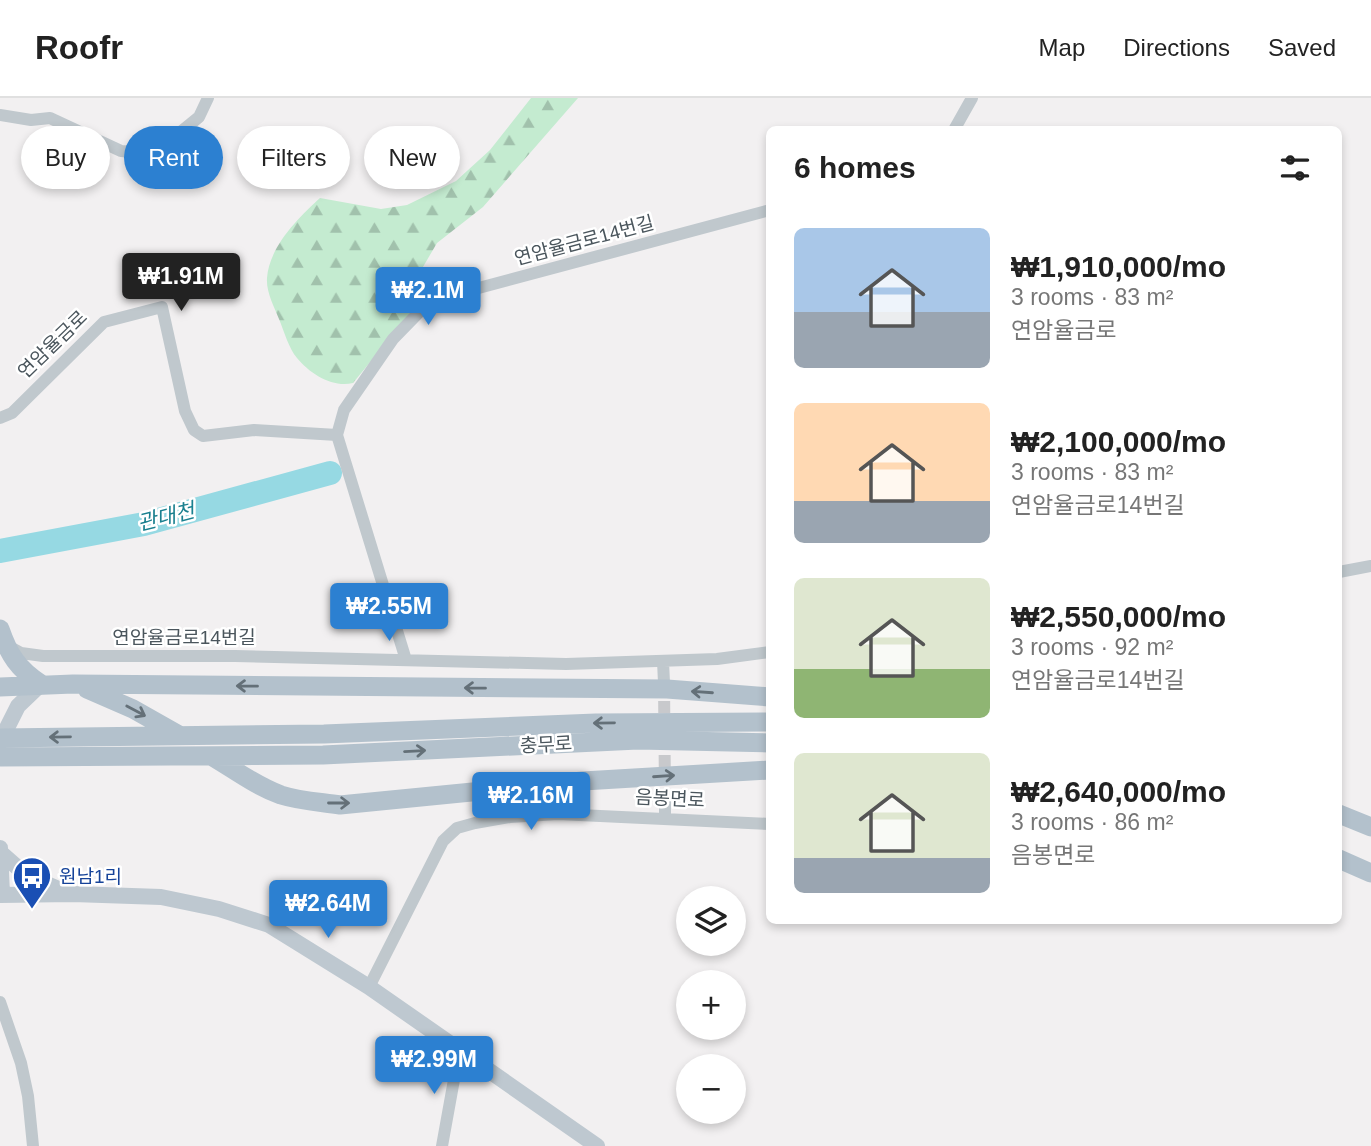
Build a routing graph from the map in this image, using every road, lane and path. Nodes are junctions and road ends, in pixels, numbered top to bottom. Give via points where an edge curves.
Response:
1 (208, 98) edge
2 (972, 98) edge
3 (0, 115) edge
4 (956, 126) edge
5 (766, 211) edge
6 (0, 418) edge
7 (337, 436) junction
8 (1371, 566) edge
9 (1342, 571) edge
10 (2, 637) edge
11 (766, 653) edge
12 (406, 660) junction
13 (663, 661) junction
14 (664, 683) tunnel mouth
15 (41, 684) junction
16 (73, 684) junction
17 (0, 687) edge
18 (766, 697) edge
19 (766, 722) edge
20 (0, 740) edge
21 (766, 743) edge
22 (0, 757) edge
23 (766, 770) edge
24 (665, 795) tunnel mouth
25 (1342, 815) edge
26 (665, 818) junction
27 (766, 824) edge
28 (1371, 827) edge
29 (0, 844) edge
30 (1, 853) edge
31 (1342, 860) edge
32 (1371, 873) edge
33 (73, 894) junction
34 (1, 896) edge
35 (369, 987) junction
36 (0, 1002) edge
37 (459, 1052) junction
38 (33, 1146) edge
39 (442, 1146) edge
40 (597, 1146) edge

1 - 3 street via 199,117 172,139 144,153 121,151 50,118
2 - 4 street
5 - 7 street, 연암율금로14번길 via 430,301 393,340 344,410
6 - 7 street, 연암율금로 via 12,413 104,322 162,307 185,411 194,430 203,436 254,430
7 - 12 street
8 - 9 street
10 - 12 street, 연암율금로14번길 via 21,653 43,656
10 - 15 main road via 12,660
11 - 13 street, 연암율금로14번길
12 - 13 street, 연암율금로14번길
13 - 14 street
15 - 16 main road
15 - 17 main road
15 - 20 street via 18,706
18 -> 16 main road via 667,690
16 -> 23 main road via 154,720 259,785 308,801 340,804
19 -> 20 main road, 충무로
22 -> 21 main road, 충무로 via 323,755 638,740
24 - 26 street
25 - 28 main road
26 - 27 street, 음봉면로
26 - 35 street, 음봉면로 via 558,814 510,817 457,828 443,841
29 - 30 street
30 - 33 street via 26,875
30 - 34 street
31 - 32 main road
33 - 34 street
33 - 35 street via 161,897 219,909 269,925
35 - 37 street
36 - 38 street via 29,1096
37 - 39 street
37 - 40 street

